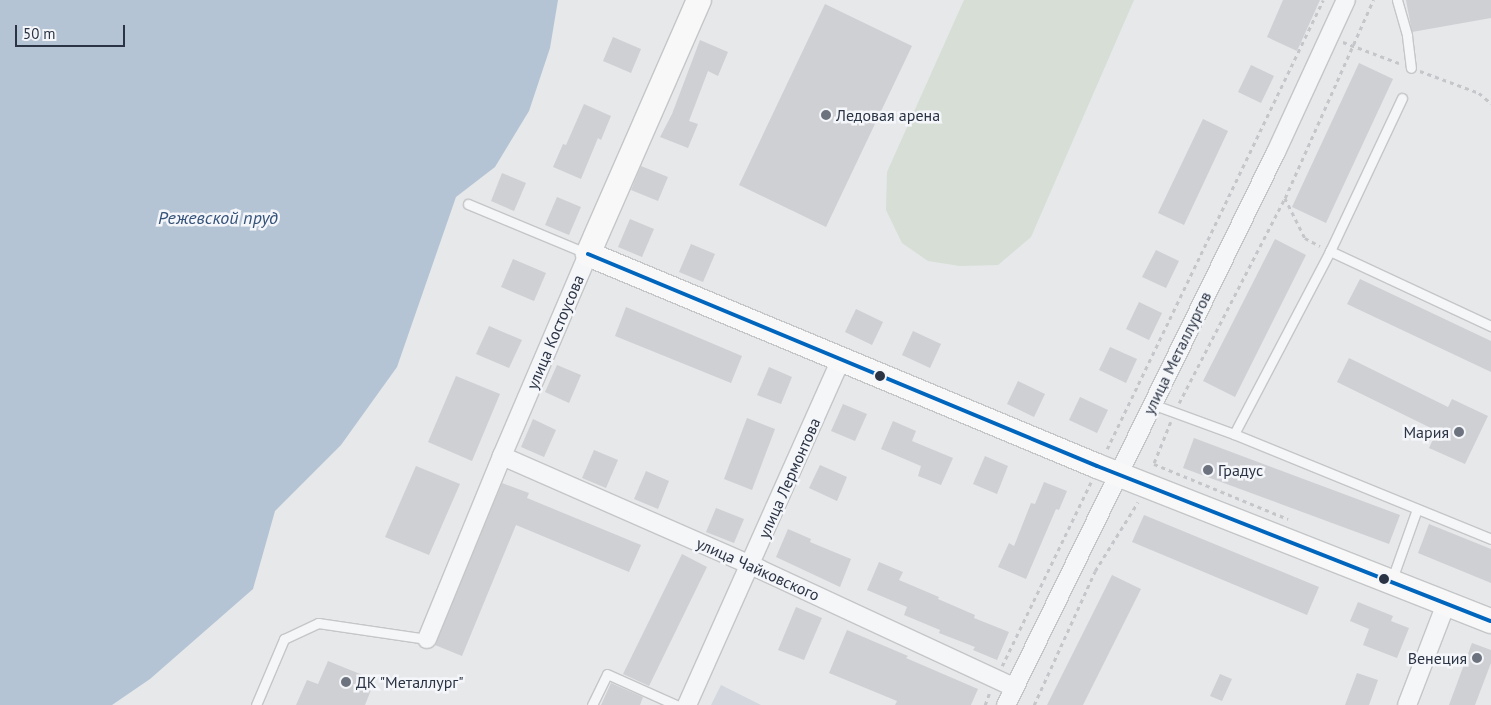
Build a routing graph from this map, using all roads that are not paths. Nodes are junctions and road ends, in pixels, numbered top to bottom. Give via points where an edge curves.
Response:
1 (699, 0) edge
2 (1346, 0) edge
3 (1397, 0) edge
4 (1411, 68) dead end
5 (1402, 98) dead end
6 (468, 204) dead end
7 (1330, 251) junction
8 (588, 254) junction
9 (1491, 326) edge
10 (841, 359) junction
11 (1152, 404) junction
12 (1234, 434) junction
13 (502, 456) junction
14 (1111, 465) junction
15 (1417, 509) junction
16 (1491, 539) edge
17 (751, 565) junction
18 (1391, 582) junction
19 (1446, 604) junction
20 (1491, 621) edge
21 (427, 639) joint
22 (1013, 687) junction
23 (256, 705) edge
24 (592, 705) edge
25 (676, 705) edge
26 (687, 705) edge
27 (1006, 705) edge
28 (1407, 705) edge

1 - 8 street, улица Костоусова
2 - 11 street, улица Металлургов via 1276,152
3 - 4 lane via 1407,36
5 - 7 lane
6 - 8 lane
7 - 9 lane
7 - 12 lane
8 - 10 street via 804,336
8 - 13 street, улица Костоусова
10 - 14 street
10 - 17 street, улица Лермонтова
11 - 12 lane
11 - 14 street, улица Металлургов
12 - 15 lane
13 - 17 street, улица Чайковского
13 - 21 street, улица Костоусова
14 - 18 street
14 - 22 street, улица Металлургов
15 - 16 lane
15 - 18 lane
17 - 22 street, улица Чайковского
17 - 26 street, улица Лермонтова
18 - 19 street
19 - 20 street
19 - 28 street
21 - 23 lane via 318,624 284,639
22 - 27 street, улица Металлургов
24 - 25 lane via 607,674

